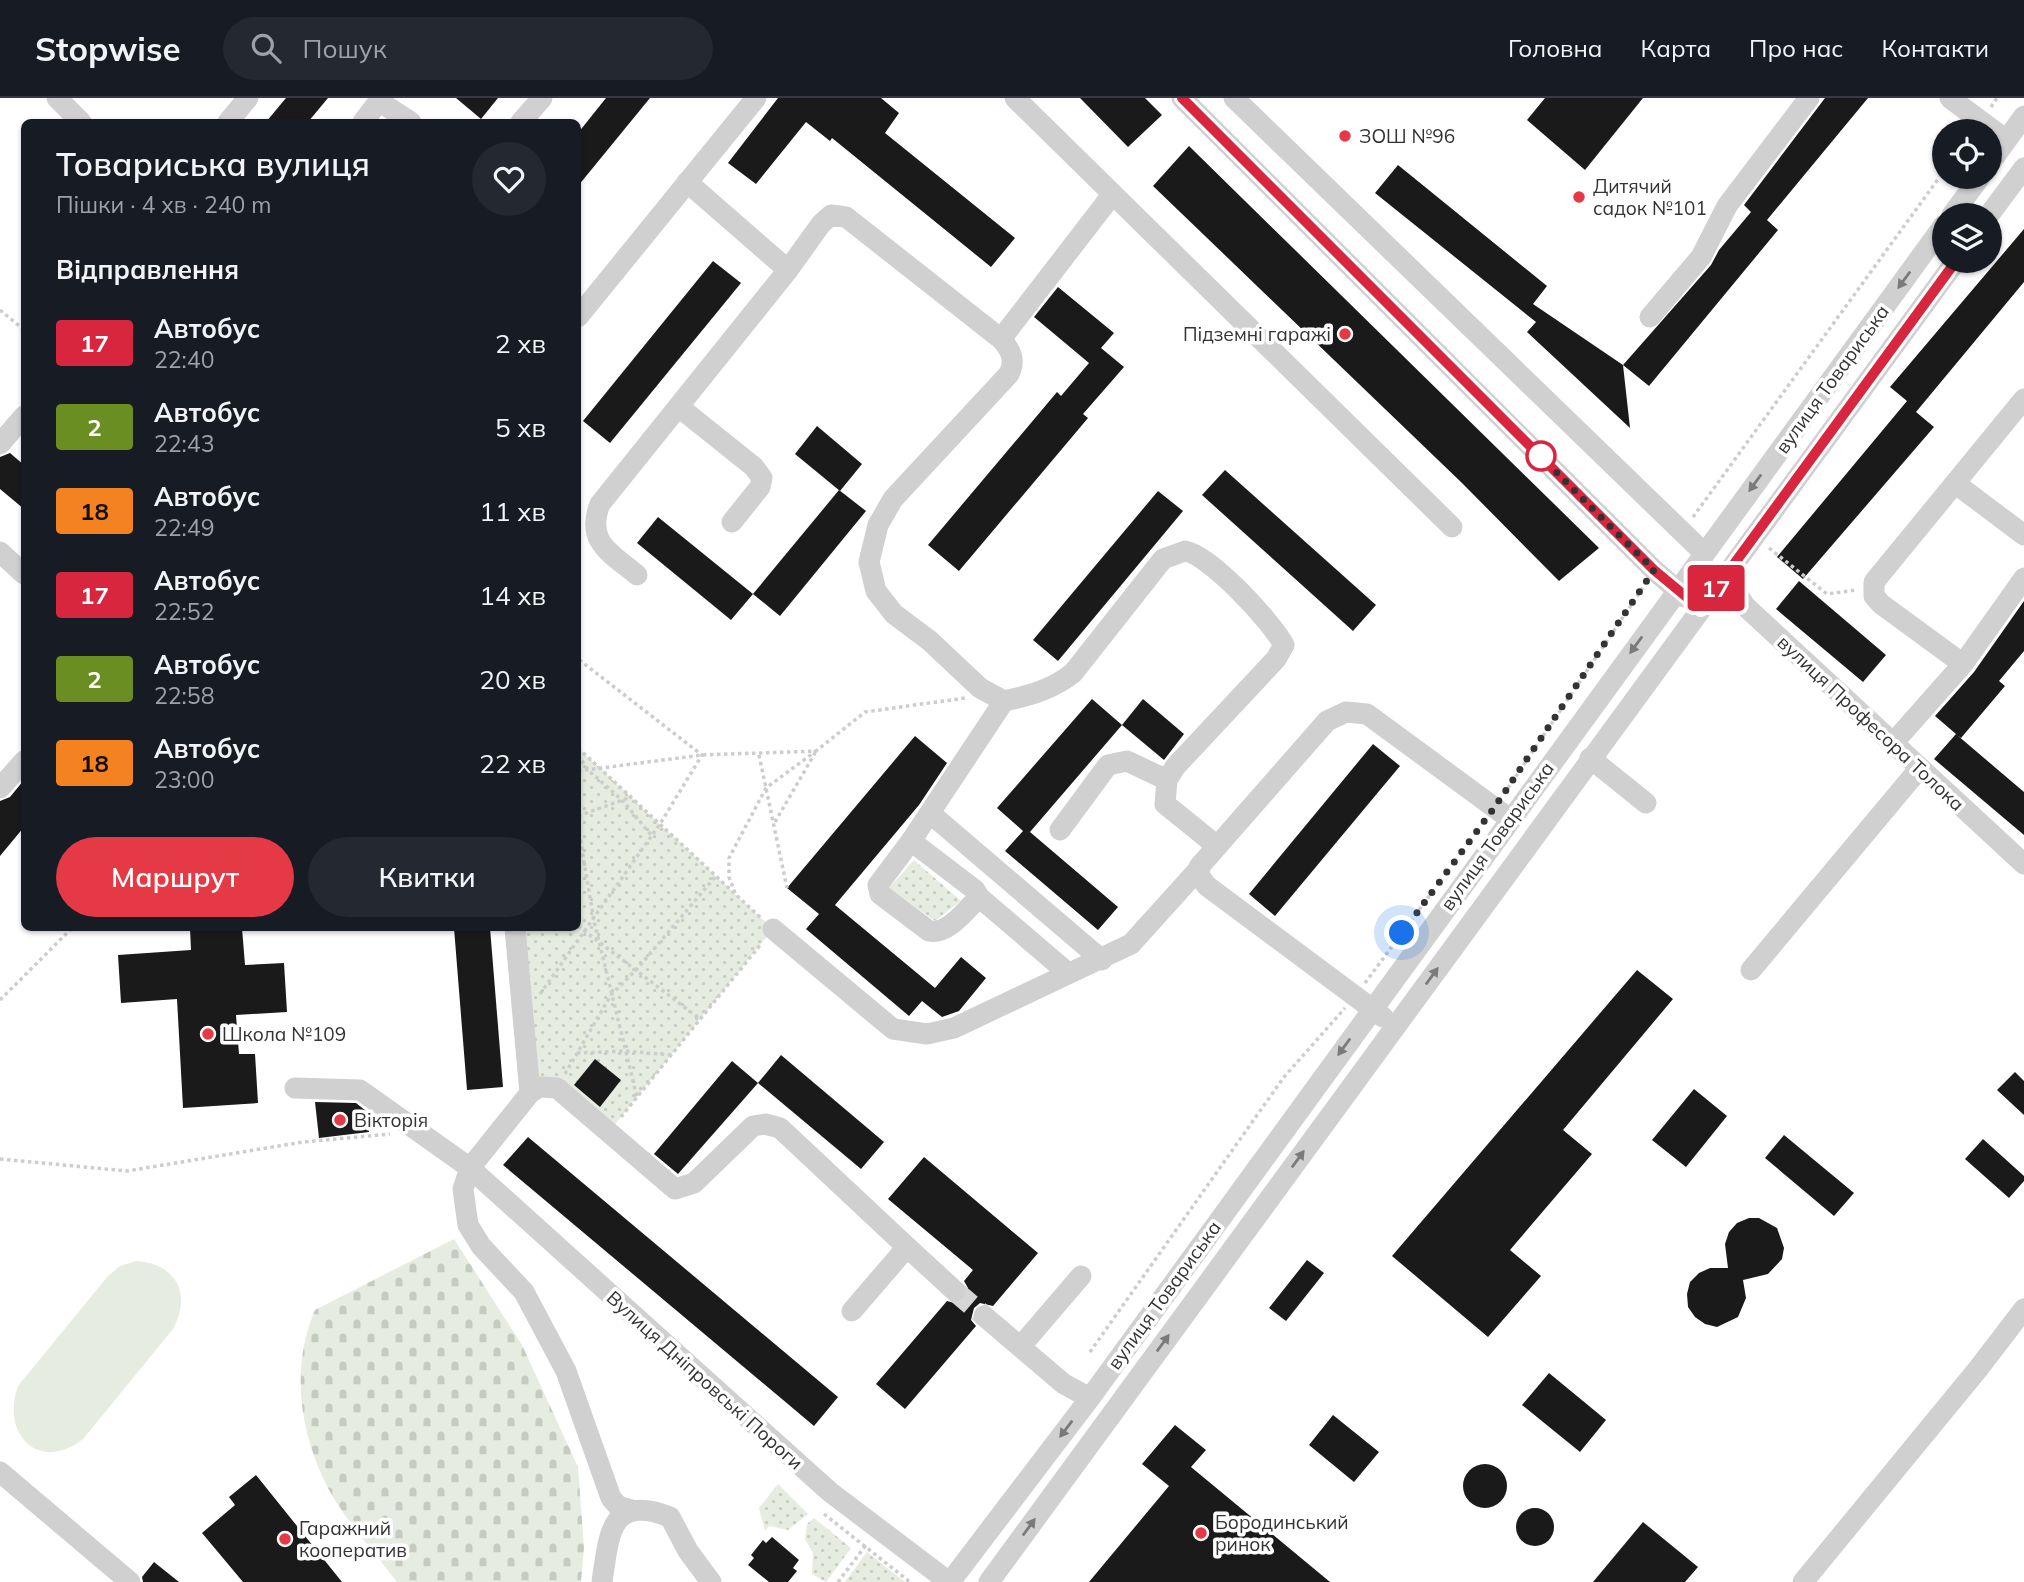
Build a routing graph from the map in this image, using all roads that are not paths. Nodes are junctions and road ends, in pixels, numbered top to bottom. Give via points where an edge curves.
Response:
1 (57, 98) edge
2 (248, 98) edge
3 (542, 98) edge
4 (756, 98) edge
5 (1015, 98) edge
6 (1182, 98) edge
7 (1234, 98) edge
8 (1809, 98) edge
9 (1950, 98) edge
10 (2024, 116) edge
11 (78, 119) edge
12 (231, 119) edge
13 (365, 119) edge
14 (406, 119) edge
15 (524, 119) edge
16 (2007, 140) junction
17 (2002, 147) edge
18 (2024, 168) edge
19 (687, 182) junction
20 (1971, 189) edge
21 (1112, 195) junction
22 (1960, 203) edge
23 (1998, 203) edge
24 (1932, 241) edge
25 (788, 270) junction
26 (1947, 273) edge
27 (581, 313) edge
28 (1650, 317) dead end
29 (1001, 339) junction
30 (2024, 399) edge
31 (679, 407) junction
32 (21, 420) edge
33 (0, 444) edge
34 (1956, 484) junction
35 (732, 522) dead end
36 (1452, 527) dead end
37 (2024, 535) edge
38 (0, 552) edge
39 (1703, 553) junction
40 (21, 571) edge
41 (637, 575) dead end
42 (1726, 575) junction
43 (2024, 578) edge
44 (1676, 590) junction
45 (1701, 609) junction
46 (1963, 664) junction
47 (996, 698) junction
48 (1894, 742) junction
49 (1590, 758) junction
50 (21, 764) edge
51 (1919, 769) junction
52 (1167, 780) junction
53 (0, 788) edge
54 (1646, 803) dead end
55 (931, 814) junction
56 (1502, 814) junction
57 (1060, 830) dead end
58 (911, 841) junction
59 (1217, 846) junction
60 (1491, 846) junction
61 (1515, 863) junction
62 (2024, 864) edge
63 (1197, 871) junction
64 (979, 897) junction
65 (773, 929) road end
66 (514, 931) edge
67 (1102, 960) junction
68 (1751, 970) dead end
69 (1068, 973) junction
70 (1364, 1002) junction
71 (1396, 1026) junction
72 (295, 1088) dead end
73 (530, 1093) junction
74 (470, 1168) junction
75 (907, 1247) junction
76 (1081, 1276) dead end
77 (955, 1291) tunnel mouth
78 (2024, 1309) edge
79 (852, 1311) dead end
80 (984, 1316) tunnel mouth
81 (1021, 1346) junction
82 (1090, 1398) junction
83 (0, 1472) edge
84 (632, 1510) junction
85 (130, 1582) edge
86 (602, 1582) edge
87 (712, 1582) edge
88 (949, 1582) edge
89 (989, 1582) edge
90 (1803, 1582) edge

1 - 11 street
2 - 12 street
3 - 15 street
4 - 19 street
5 - 21 street
6 - 44 street
7 - 39 street
8 - 28 street via 1727,206 1701,257
9 - 16 street
10 - 16 street
13 - 14 street via 376,105 383,104
16 - 17 street
18 - 23 street
19 - 25 street
19 - 27 street
20 - 22 street
21 - 29 street
21 - 36 street
24 -> 39 street, вулиця Товариська
25 - 29 street via 821,224 840,214
25 - 31 street
26 - 42 street, вулиця Товариська
29 - 47 street via 1013,357 1009,374 893,499 878,525 869,562 876,591 894,614
30 - 34 street
31 - 35 street via 762,478
31 - 41 street via 600,504 594,521 598,542
32 - 33 street
34 - 37 street
34 - 46 street via 1872,589 1881,604
38 - 40 street
39 - 44 street, вулиця Товариська
42 - 45 street, вулиця Товариська
42 - 48 street, вулиця Професора Толока via 1745,606
43 - 46 street
44 - 45 street
44 -> 56 street, вулиця Товариська
45 - 49 street, вулиця Товариська
46 - 48 street
47 - 52 street via 1060,684 1163,559 1193,552 1267,619 1284,645
47 - 55 street
48 - 51 street, вулиця Професора Толока
49 - 54 street
49 - 61 street, вулиця Товариська
50 - 53 street
51 - 62 street, вулиця Професора Толока
51 - 68 street
52 - 57 street via 1127,761 1108,765
52 - 59 street via 1165,804
55 - 58 street
55 - 67 street
56 - 59 street via 1367,714 1346,712 1327,722
56 - 60 street, вулиця Товариська
58 - 64 street
58 - 64 street via 880,880 880,894 936,932
59 - 63 street
60 - 61 street
60 - 70 street, вулиця Товариська
71 -> 61 street, вулиця Товариська
63 - 67 street via 1132,944
63 - 70 street via 1215,891
64 - 69 street
65 - 69 street via 893,1029 904,1033 954,1028
66 - 73 street
67 - 69 street
70 - 71 street
70 -> 82 street, вулиця Товариська
89 -> 71 street, вулиця Товариська
72 - 74 street via 360,1090
73 - 74 street
73 - 75 street via 539,1087 557,1088 667,1184 682,1189 753,1126 774,1124
74 - 84 street via 463,1189 468,1225 524,1292 566,1371 611,1498
74 - 88 street, Вулиця Дніпровські Пороги via 830,1492 872,1538
75 - 77 street
75 - 79 street
76 - 81 street
78 - 90 street
80 - 81 street
81 - 82 street via 1064,1384
82 -> 88 street, вулиця Товариська
83 - 85 street
84 - 86 street via 610,1531
84 - 87 street via 670,1517

